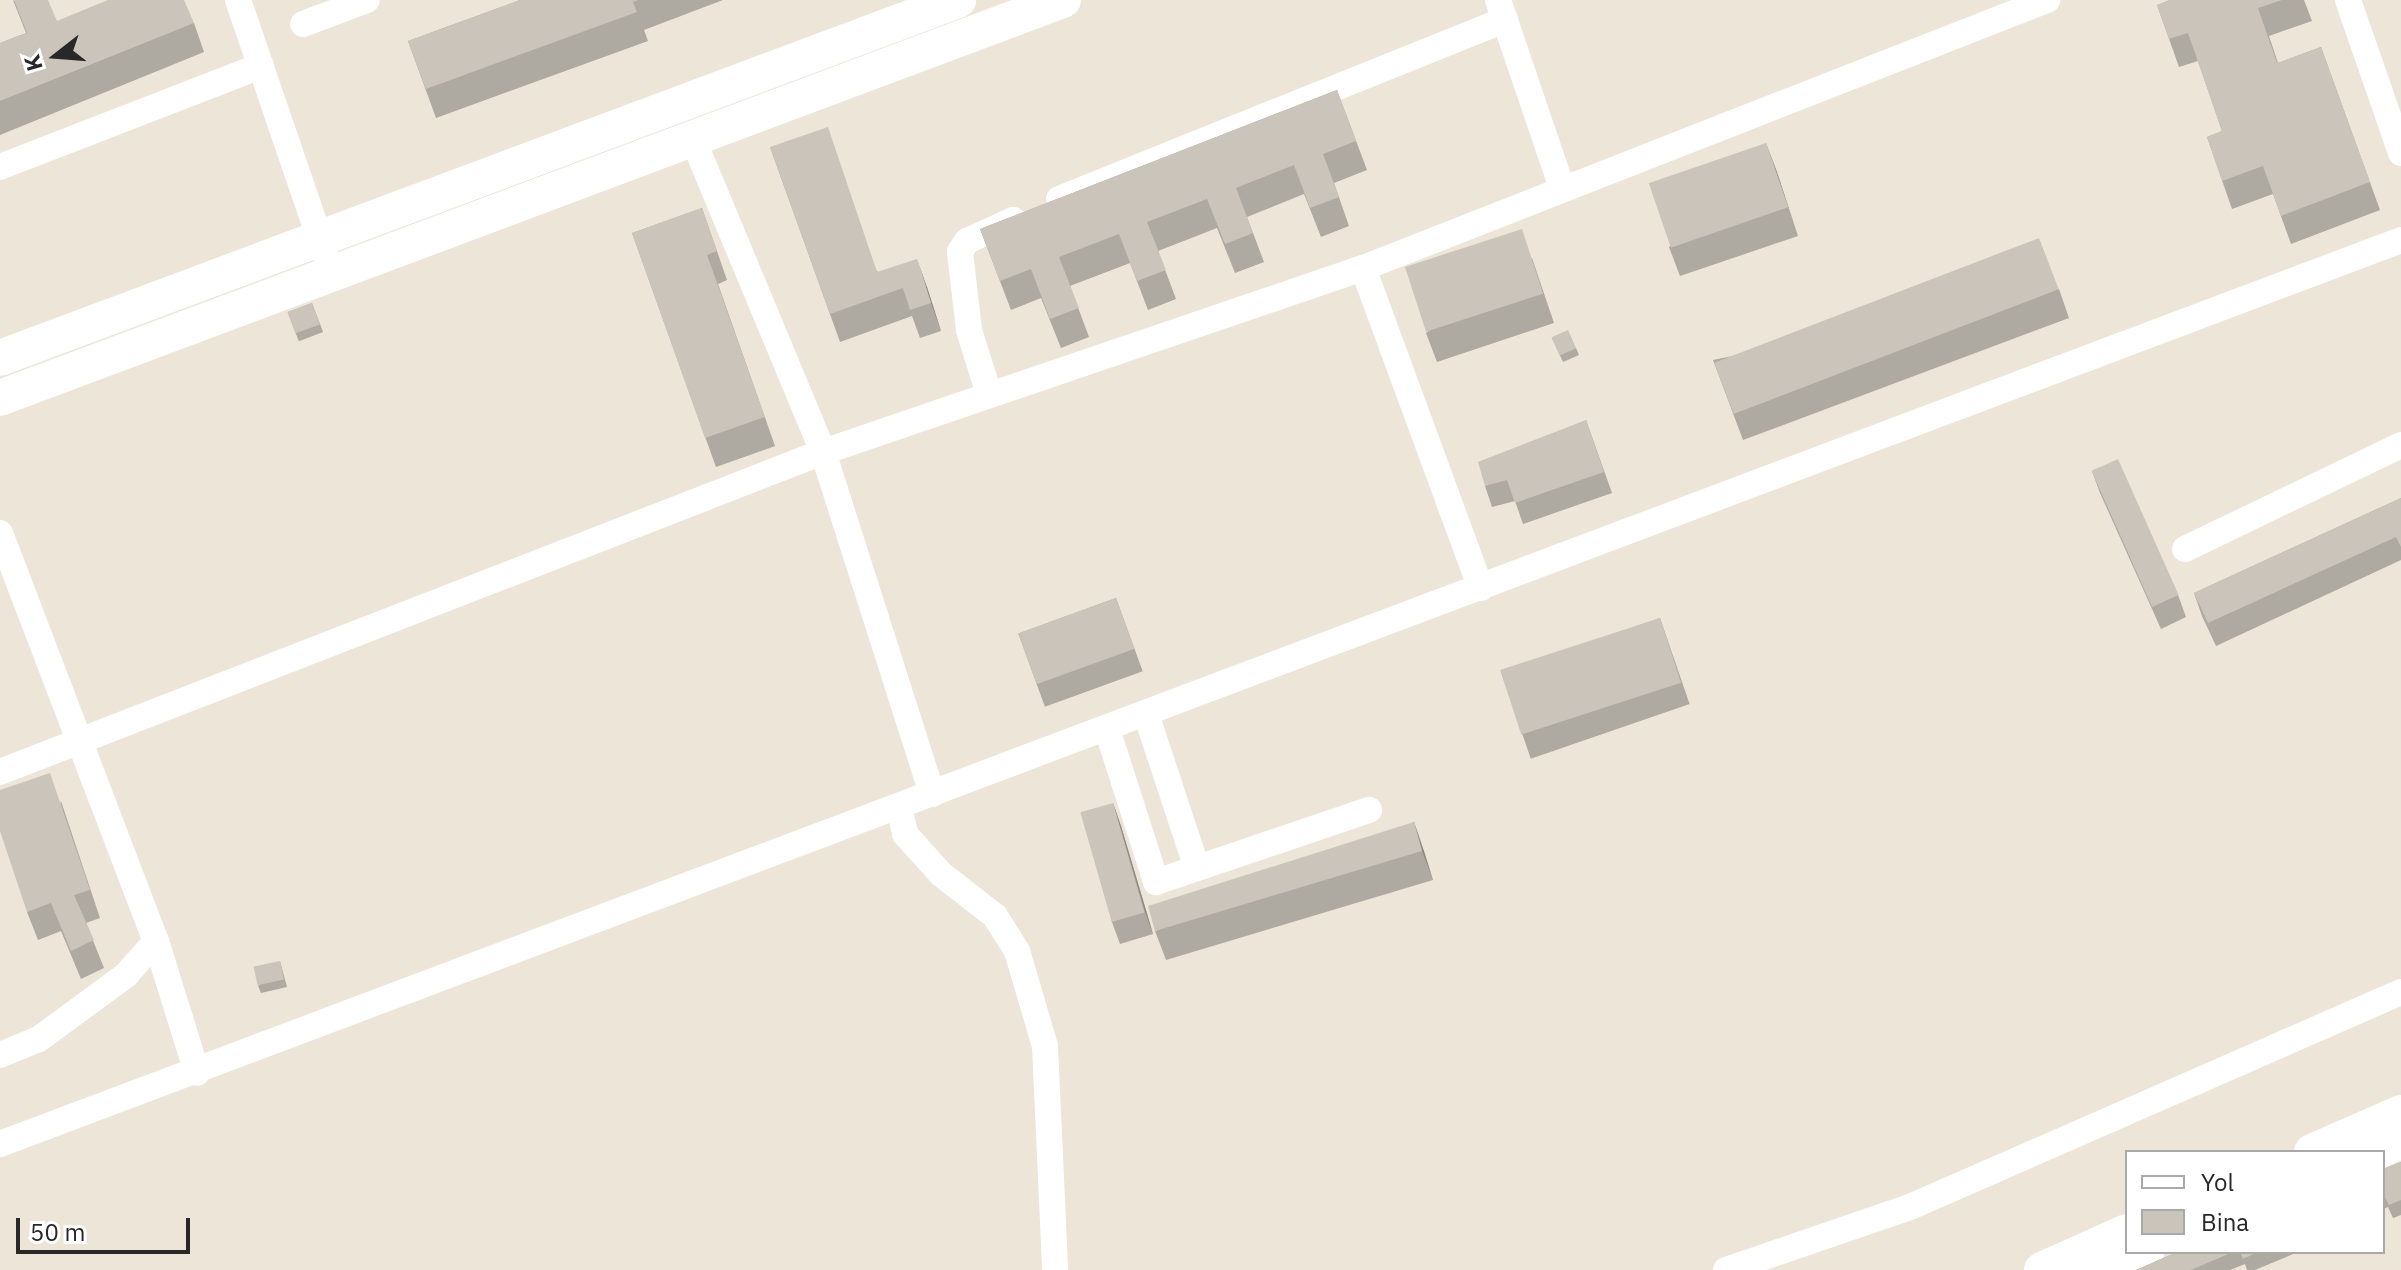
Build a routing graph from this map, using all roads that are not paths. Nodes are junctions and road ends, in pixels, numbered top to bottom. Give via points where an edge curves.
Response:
1 (238, 0) edge
2 (367, 0) edge
3 (958, 0) edge
4 (1063, 0) edge
5 (2047, 0) edge
6 (2348, 0) edge
7 (1502, 10) edge
8 (303, 24) dead end
9 (261, 66) junction
10 (692, 137) junction
11 (2401, 153) edge
12 (0, 167) edge
13 (1562, 188) junction
14 (318, 239) junction
15 (2401, 240) edge
16 (1363, 268) junction
17 (333, 271) junction
18 (0, 358) edge
19 (989, 394) junction
20 (0, 398) edge
21 (2401, 445) edge
22 (823, 452) junction
23 (0, 533) edge
24 (2185, 549) dead end
25 (8, 581) edge
26 (1481, 588) junction
27 (1146, 714) junction
28 (1107, 729) junction
29 (77, 741) junction
30 (0, 772) edge
31 (932, 794) junction
32 (899, 807) junction
33 (1369, 810) dead end
34 (1197, 868) junction
35 (156, 941) junction
36 (2401, 992) edge
37 (0, 1055) edge
38 (197, 1073) junction
39 (2401, 1113) edge
40 (2401, 1141) edge
41 (0, 1144) edge
42 (2317, 1150) edge
43 (2381, 1150) edge
44 (2125, 1234) edge
45 (2137, 1254) edge
46 (2097, 1263) edge
47 (1055, 1270) edge
48 (1726, 1270) edge
49 (2042, 1270) edge

1 - 9 street
2 - 8 street
3 - 14 street
4 - 10 street
5 - 13 street
6 - 11 street
7 - 13 street
7 - 19 street via 967,241 960,252 969,330
9 - 12 street
9 - 14 street
10 - 17 street
10 - 22 street
13 - 16 street
14 - 17 street
14 - 18 street
15 - 26 street
16 - 19 street
16 - 26 street
17 - 20 street
19 - 22 street
21 - 24 street
22 - 29 street
22 - 31 street
23 - 25 street
25 - 29 street
26 - 27 street
27 - 28 street
27 - 34 street
28 - 31 street
28 - 34 street via 1156,882
29 - 30 street
29 - 35 street
31 - 32 street
32 - 38 street
32 - 47 street via 905,834 941,874 995,916 1017,951 1045,1046
33 - 34 street
35 - 37 street via 126,975 39,1039
35 - 38 street
36 - 48 street via 1910,1207
38 - 41 street
39 - 42 street
40 - 43 street
44 - 46 street
45 - 46 street
46 - 49 street

